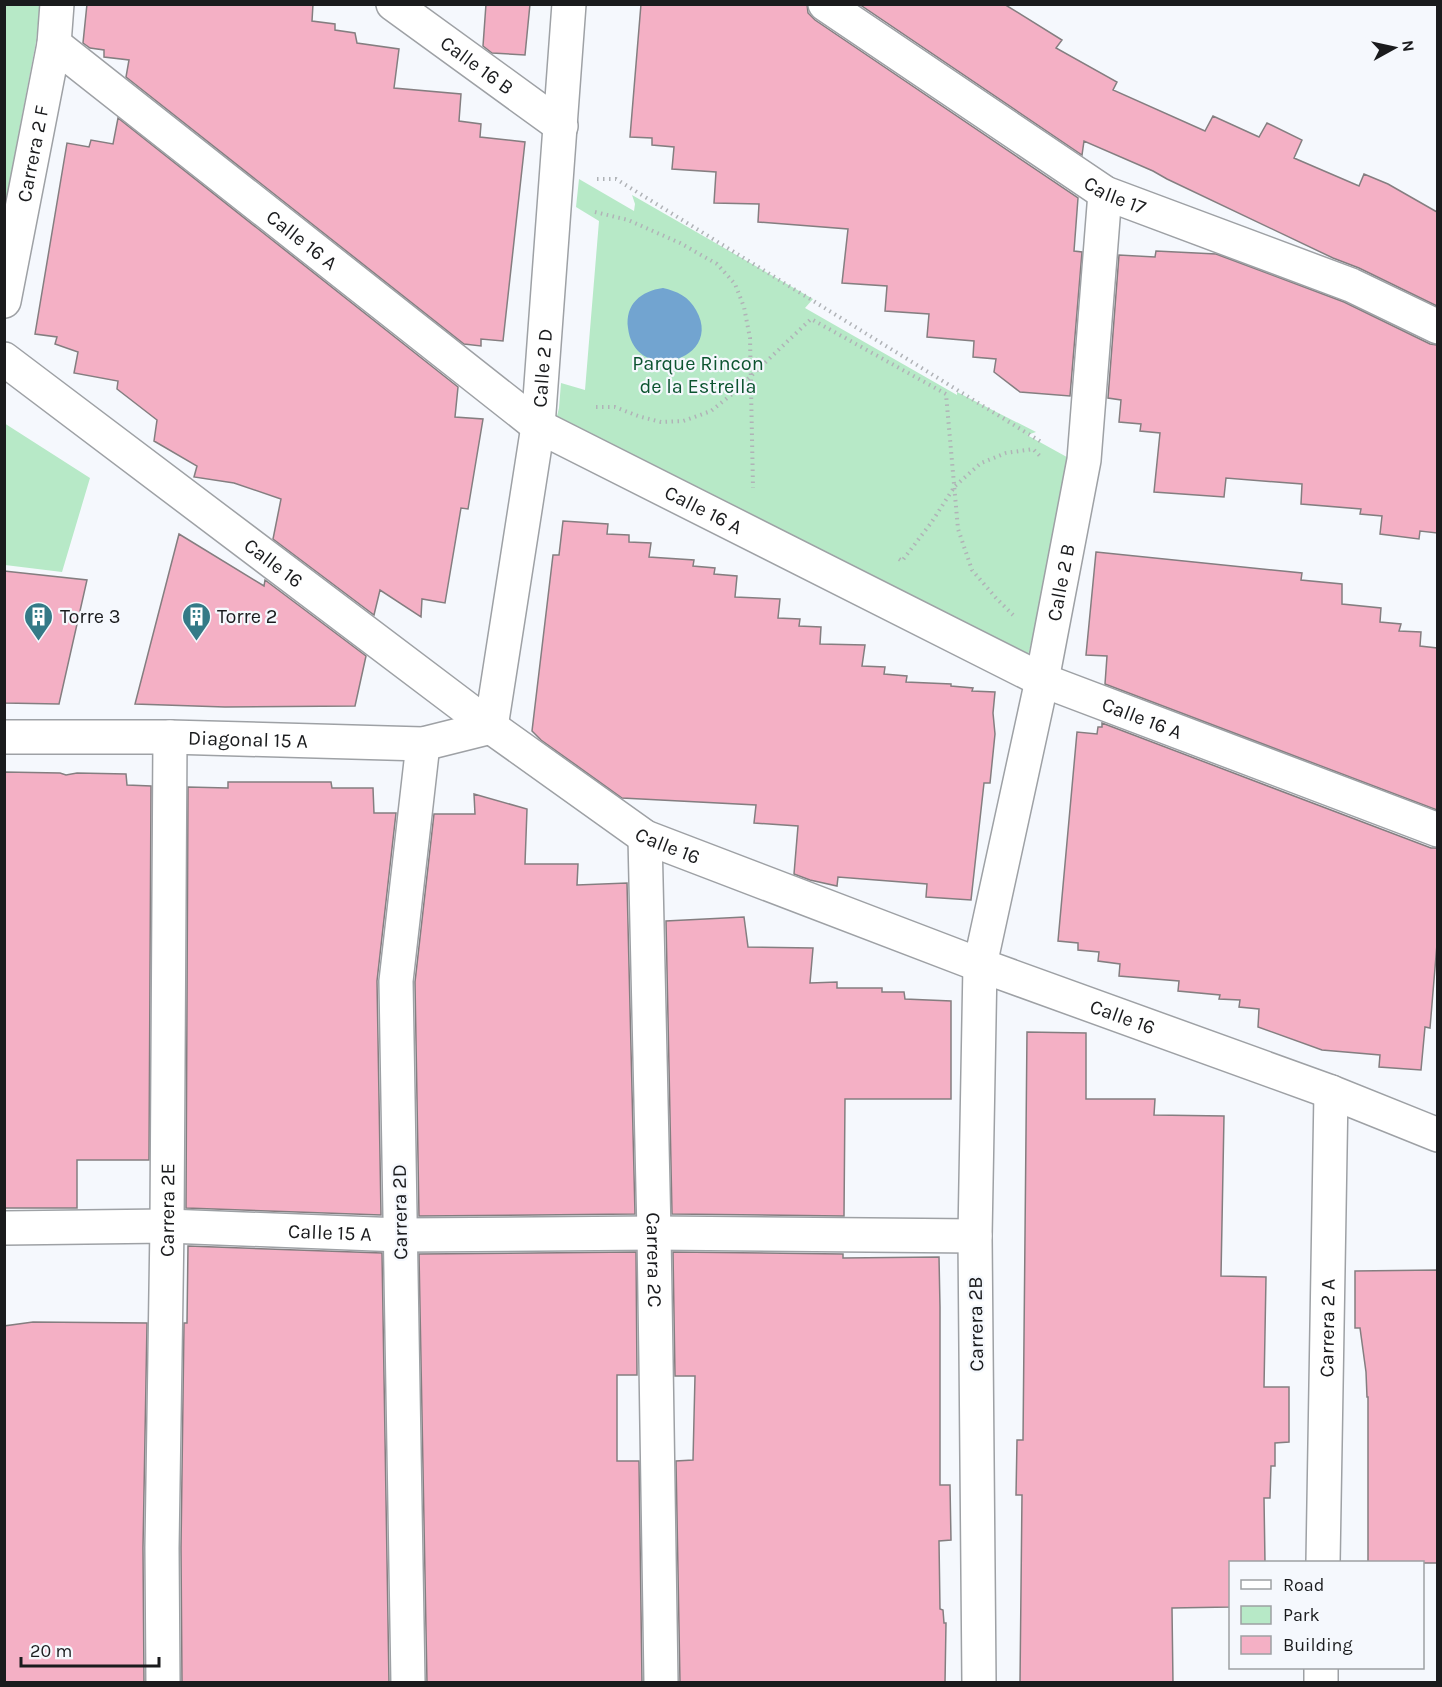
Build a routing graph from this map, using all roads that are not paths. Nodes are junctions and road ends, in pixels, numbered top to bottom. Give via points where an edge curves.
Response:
1 (57, 4) edge
2 (393, 4) edge
3 (569, 4) edge
4 (825, 4) edge
5 (54, 44) junction
6 (561, 126) junction
7 (1105, 193) junction
8 (4, 301) edge
9 (1437, 327) edge
10 (4, 359) edge
11 (538, 426) junction
12 (1042, 680) junction
13 (491, 727) junction
14 (4, 737) edge
15 (170, 737) junction
16 (423, 744) junction
17 (1437, 830) edge
18 (645, 837) junction
19 (980, 965) junction
20 (1331, 1092) junction
21 (1437, 1135) edge
22 (167, 1226) junction
23 (4, 1228) edge
24 (654, 1233) junction
25 (400, 1235) junction
26 (975, 1236) junction
27 (1323, 1561) edge
28 (163, 1683) edge
29 (408, 1683) edge
30 (661, 1683) edge
31 (979, 1683) edge

1 - 5 street, Carrera 2 F
2 - 6 street, Calle 16 B
3 - 6 street, Calle 2 D
4 - 7 street, Calle 17
5 - 8 street, Carrera 2 F
5 - 11 street, Calle 16 A
6 - 11 street, Calle 2 D
7 - 9 street, Calle 17 via 1351,285
7 - 12 street, Calle 2 B via 1084,460
10 - 13 street, Calle 16
11 - 12 street, Calle 16 A
11 - 13 street, Calle 2 D
12 - 17 street, Calle 16 A
12 - 19 street, Calle 2 B
13 - 16 street, Diagonal 15 A
13 - 18 street, Calle 16
14 - 15 street, Diagonal 15 A
15 - 16 street, Diagonal 15 A
15 - 22 street, Carrera 2E
16 - 25 street, Carrera 2D via 396,981
18 - 19 street, Calle 16
18 - 24 street, Carrera 2C
19 - 20 street, Calle 16
19 - 26 street, Carrera 2B
20 - 21 street, Calle 16
20 - 27 street, Carrera 2 A
22 - 23 street, Calle 15 A
22 - 25 street, Calle 15 A
22 - 28 street, Carrera 2E
24 - 25 street, Calle 15 A
24 - 26 street, Calle 15 A
24 - 30 street, Carrera 2C
25 - 29 street, Carrera 2D
26 - 31 street, Carrera 2B

